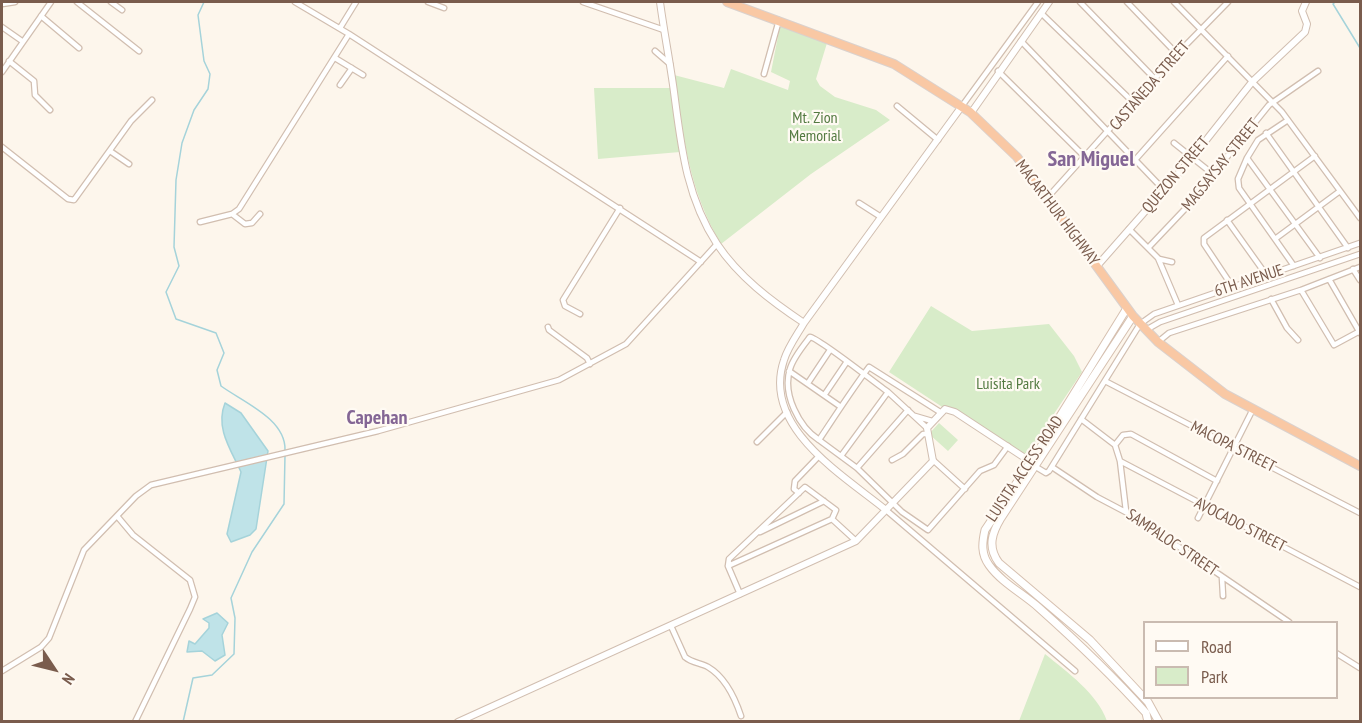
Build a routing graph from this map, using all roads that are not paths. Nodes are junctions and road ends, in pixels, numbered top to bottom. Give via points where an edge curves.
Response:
1 (15, 2) edge
2 (51, 2) edge
3 (76, 2) edge
4 (111, 2) edge
5 (295, 2) edge
6 (357, 2) edge
7 (428, 2) edge
8 (583, 2) edge
9 (660, 2) edge
10 (727, 2) edge
11 (1038, 2) edge
12 (1049, 2) edge
13 (1080, 2) edge
14 (1127, 2) edge
15 (1174, 2) edge
16 (1228, 2) edge
17 (1306, 2) edge
18 (2, 4) edge
19 (444, 8) dead end
20 (122, 10) dead end
21 (1035, 15) junction
22 (41, 16) junction
23 (779, 20) junction
24 (2, 27) edge
25 (340, 28) junction
26 (1201, 29) junction
27 (664, 30) junction
28 (349, 34) junction
29 (22, 41) junction
30 (1021, 41) junction
31 (79, 48) dead end
32 (139, 51) dead end
33 (655, 51) dead end
34 (1177, 54) junction
35 (1228, 56) junction
36 (335, 57) junction
37 (9, 61) junction
38 (670, 64) junction
39 (351, 68) junction
40 (998, 71) junction
41 (1318, 71) dead end
42 (2, 72) edge
43 (764, 74) dead end
44 (363, 75) dead end
45 (1155, 79) junction
46 (1252, 82) junction
47 (340, 85) dead end
48 (152, 100) dead end
49 (1134, 103) junction
50 (1272, 103) junction
51 (897, 106) dead end
52 (50, 110) dead end
53 (967, 110) junction
54 (1288, 120) junction
55 (1110, 131) junction
56 (1266, 133) junction
57 (938, 140) junction
58 (1174, 143) dead end
59 (2, 147) edge
60 (110, 151) junction
61 (1315, 156) junction
62 (1086, 158) junction
63 (1192, 158) junction
64 (1247, 158) junction
65 (1135, 159) junction
66 (129, 164) dead end
67 (1293, 172) junction
68 (1214, 176) junction
69 (1271, 189) junction
70 (1164, 190) junction
71 (1340, 191) junction
72 (1048, 197) junction
73 (859, 203) dead end
74 (1250, 204) junction
75 (1318, 207) junction
76 (620, 208) junction
77 (232, 214) junction
78 (260, 214) dead end
79 (881, 218) junction
80 (1360, 218) edge
81 (1227, 220) junction
82 (200, 222) dead end
83 (1296, 223) junction
84 (1129, 229) junction
85 (1275, 238) junction
86 (1360, 243) edge
87 (717, 244) junction
88 (1148, 248) junction
89 (1348, 248) junction
90 (1360, 254) edge
91 (1320, 258) junction
92 (1159, 259) junction
93 (701, 262) junction
94 (1172, 262) dead end
95 (1097, 266) junction
96 (1294, 266) junction
97 (1360, 267) edge
98 (1353, 269) junction
99 (1267, 276) junction
100 (1329, 279) junction
101 (1360, 280) edge
102 (1232, 286) junction
103 (1301, 290) junction
104 (1248, 292) junction
105 (1271, 299) junction
106 (1178, 305) junction
107 (1250, 307) junction
108 (1127, 308) junction
109 (580, 314) dead end
110 (1133, 316) junction
111 (804, 323) junction
112 (548, 327) dead end
113 (1143, 327) junction
114 (1360, 332) edge
115 (1298, 340) dead end
116 (1158, 342) junction
117 (830, 350) junction
118 (846, 363) junction
119 (590, 364) junction
120 (789, 371) junction
121 (864, 375) junction
122 (1105, 381) junction
123 (808, 383) junction
124 (888, 392) junction
125 (825, 394) junction
126 (841, 407) junction
127 (1253, 409) junction
128 (908, 410) junction
129 (787, 412) junction
130 (940, 412) junction
131 (915, 416) junction
132 (1081, 419) junction
133 (932, 420) junction
134 (927, 431) junction
135 (819, 440) junction
136 (757, 442) dead end
137 (1115, 445) junction
138 (1008, 446) junction
139 (1234, 447) junction
140 (819, 456) junction
141 (841, 456) junction
142 (892, 460) dead end
143 (933, 460) junction
144 (1120, 461) junction
145 (1034, 464) junction
146 (1360, 466) edge
147 (1052, 467) junction
148 (857, 468) junction
149 (1217, 481) junction
150 (965, 489) junction
151 (799, 493) junction
152 (824, 501) junction
153 (893, 504) junction
154 (1204, 506) junction
155 (886, 510) junction
156 (1126, 511) junction
157 (1360, 513) edge
158 (117, 516) junction
159 (1198, 518) dead end
160 (832, 519) junction
161 (754, 534) junction
162 (856, 541) junction
163 (728, 566) junction
164 (1222, 578) junction
165 (1360, 586) edge
166 (740, 594) junction
167 (1223, 596) dead end
168 (1287, 621) edge
169 (671, 626) junction
170 (1338, 654) edge
171 (1360, 668) edge
172 (2, 671) edge
173 (1075, 671) dead end
174 (1143, 697) edge
175 (1145, 699) edge
176 (741, 716) dead end
177 (135, 722) edge
178 (458, 722) edge
179 (1148, 722) edge
180 (1159, 722) edge

1 - 18 street
2 - 22 street
3 - 32 street
4 - 20 street
5 - 25 street
6 - 25 street
7 - 19 street
8 - 27 street
9 - 27 street
10 - 23 highway, MACARTHUR HIGHWAY
11 - 21 street
12 - 21 street
13 - 45 street
14 - 34 street
15 - 26 street
16 - 26 street, CASTAÑEDA STREET
17 - 46 street via 1302,10 1307,24 1305,32
21 - 30 street
21 - 49 street
21 - 53 street
22 - 29 street
22 - 31 street
23 - 43 street
23 - 53 highway, MACARTHUR HIGHWAY via 894,64
24 - 29 street
25 - 28 street
26 - 34 street, CASTAÑEDA STREET
26 - 35 street
27 - 38 street
28 - 36 street
28 - 76 street
29 - 37 street
30 - 40 street
30 - 55 street
33 - 38 street
34 - 45 street, CASTAÑEDA STREET
35 - 46 street
35 - 65 street
36 - 39 street
36 - 77 street via 239,209
37 - 42 street
37 - 52 street via 34,81 35,95
38 - 87 street via 689,186
39 - 44 street
39 - 47 street
40 - 53 street
40 - 62 street
41 - 50 street, MAGSAYSAY STREET
45 - 49 street, CASTAÑEDA STREET
46 - 50 street
46 - 63 street, QUEZON STREET
48 - 60 street
49 - 55 street, CASTAÑEDA STREET
50 - 54 street
50 - 68 street, MAGSAYSAY STREET
51 - 57 street
53 - 57 street
53 - 72 highway, MACARTHUR HIGHWAY via 1017,157
54 - 56 street
54 - 61 street
55 - 62 street, CASTAÑEDA STREET
55 - 65 street
56 - 64 street
56 - 67 street
57 - 79 street
58 - 63 street
59 - 60 street via 72,200
60 - 66 street
61 - 67 street
61 - 71 street
62 - 72 street, CASTAÑEDA STREET
63 - 68 street
63 - 70 street, QUEZON STREET
64 - 69 street
64 - 74 street via 1238,179
65 - 70 street
67 - 69 street
67 - 75 street
68 - 88 street, MAGSAYSAY STREET
69 - 74 street
69 - 83 street
70 - 84 street, QUEZON STREET
71 - 75 street
71 - 80 street
72 - 95 highway, MACARTHUR HIGHWAY
73 - 79 street
74 - 81 street
74 - 85 street
75 - 83 street
75 - 89 street
76 - 93 street
76 - 109 street via 563,300 565,306
77 - 78 street via 245,224 252,223
77 - 82 street
79 - 111 street
81 - 99 street
81 - 102 street via 1203,241
83 - 85 street
83 - 91 street
84 - 88 street
84 - 95 street, QUEZON STREET
85 - 96 street
86 - 89 street, 6TH AVENUE
87 - 93 street
87 - 111 street via 747,279
88 - 92 street
89 - 91 street, 6TH AVENUE
90 - 104 street
91 - 96 street, 6TH AVENUE
92 - 94 street
92 - 106 street
93 - 119 street via 626,344
95 - 108 highway, MACARTHUR HIGHWAY
96 - 99 street, 6TH AVENUE
97 - 98 street
98 - 100 street
98 - 101 street
99 - 102 street, 6TH AVENUE
100 - 103 street
100 - 114 street
102 - 106 street, 6TH AVENUE
103 - 105 street
103 - 114 street via 1333,344
104 - 107 street
104 - 113 street
105 - 107 street
105 - 115 street
106 - 113 street, 6TH AVENUE via 1154,314
107 - 116 street via 1169,333
108 - 110 highway, MACARTHUR HIGHWAY
108 - 145 main road, LUISITA ACCESS ROAD
110 - 113 highway, MACARTHUR HIGHWAY
110 - 145 main road, LUISITA ACCESS ROAD
111 - 129 street via 784,360 781,375
112 - 119 street
113 - 116 highway, MACARTHUR HIGHWAY
113 - 122 street
116 - 127 highway, MACARTHUR HIGHWAY via 1200,377
117 - 118 street
117 - 120 street via 810,337
117 - 123 street
118 - 121 street
118 - 125 street
119 - 158 street via 559,381 496,400 156,483
120 - 123 street
120 - 135 street via 792,403 803,427
121 - 124 street
121 - 126 street
121 - 130 street via 869,367
122 - 132 street
122 - 139 street, MACOPA STREET
123 - 125 street
124 - 128 street
124 - 141 street
125 - 126 street
126 - 135 street
127 - 139 street
127 - 146 highway, MACARTHUR HIGHWAY
128 - 131 street
128 - 148 street
129 - 136 street
129 - 140 street via 801,439
130 - 133 street
130 - 138 street via 955,412
131 - 133 street
131 - 134 street
132 - 137 street
132 - 147 street
133 - 134 street
134 - 142 street
134 - 143 street
135 - 141 street
137 - 144 street
137 - 149 street via 1123,435 1131,434
138 - 145 street
138 - 150 street via 994,465 980,471
139 - 149 street
139 - 157 street, MACOPA STREET
140 - 151 street via 795,481 794,489
140 - 155 street
141 - 148 street
143 - 150 street
143 - 153 street
144 - 154 street, AVOCADO STREET
144 - 156 street
145 - 147 street via 1047,473
145 - 174 main road, LUISITA ACCESS ROAD via 993,530 995,557 1090,640
145 - 179 main road, LUISITA ACCESS ROAD via 985,530 981,547 987,564 1120,684 1146,713
147 - 156 street, SAMPALOC STREET
148 - 153 street
149 - 154 street
150 - 153 street via 928,530
151 - 152 street via 807,486
151 - 161 street
152 - 160 street via 836,510
152 - 161 street
153 - 155 street
154 - 159 street
154 - 165 street, AVOCADO STREET
155 - 162 street
155 - 173 street
156 - 164 street, SAMPALOC STREET
158 - 172 street via 84,550 49,639
158 - 177 street via 133,535 190,580 194,592 190,609
160 - 162 street
160 - 163 street
161 - 163 street via 732,555
162 - 166 street
163 - 166 street
164 - 167 street
164 - 168 street, SAMPALOC STREET
166 - 169 street
169 - 176 street via 685,657 717,674
169 - 178 street
170 - 171 street
175 - 180 main road, LUISITA ACCESS ROAD

